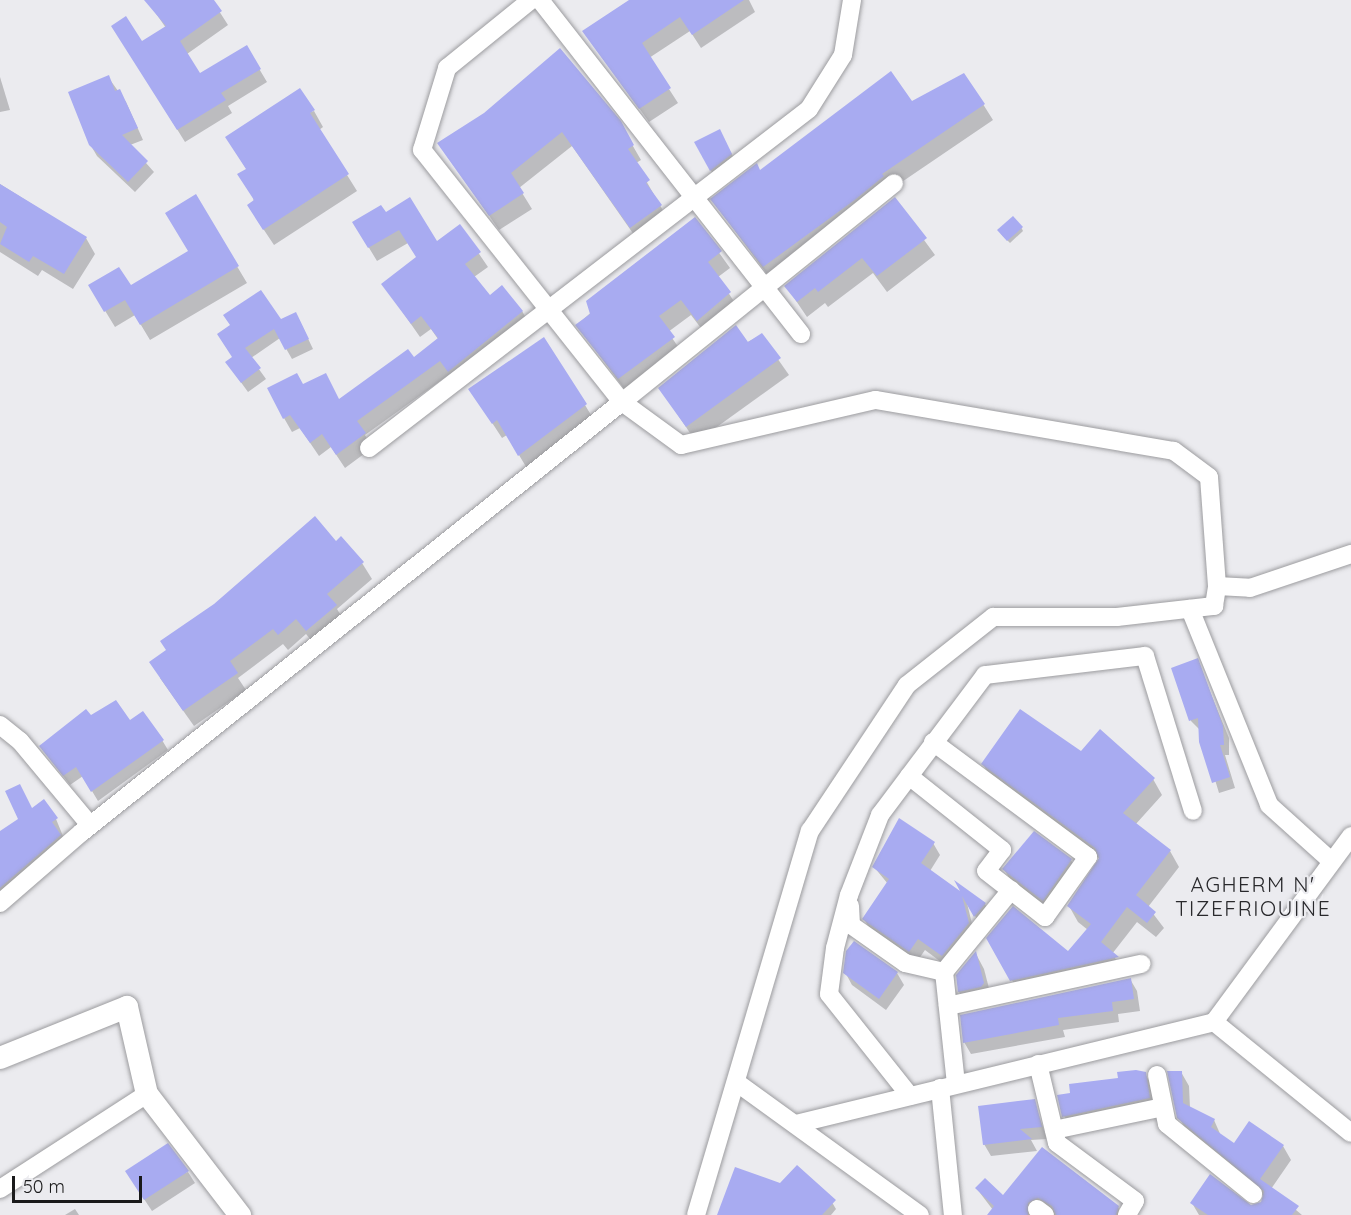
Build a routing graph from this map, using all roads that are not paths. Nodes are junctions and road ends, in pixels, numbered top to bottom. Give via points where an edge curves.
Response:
1 (531, 0) edge
2 (540, 0) edge
3 (852, 0) edge
4 (894, 183) dead end
5 (694, 198) junction
6 (764, 288) junction
7 (549, 310) junction
8 (801, 334) dead end
9 (622, 402) junction
10 (369, 448) dead end
11 (1351, 554) edge
12 (1217, 586) junction
13 (1190, 609) junction
14 (0, 725) edge
15 (933, 742) junction
16 (909, 776) junction
17 (1193, 811) dead end
18 (90, 825) junction
19 (1351, 836) edge
20 (1330, 860) junction
21 (1011, 890) junction
22 (849, 895) junction
23 (0, 903) edge
24 (1141, 964) dead end
25 (944, 972) junction
26 (948, 1006) junction
27 (1214, 1022) junction
28 (0, 1058) edge
29 (1038, 1064) junction
30 (1157, 1075) dead end
31 (736, 1082) junction
32 (948, 1087) junction
33 (147, 1094) junction
34 (910, 1096) junction
35 (1163, 1107) junction
36 (796, 1124) junction
37 (1054, 1131) junction
38 (1351, 1133) edge
39 (0, 1189) edge
40 (1253, 1194) dead end
41 (240, 1215) edge
42 (696, 1215) edge
43 (920, 1215) edge
44 (953, 1215) edge
45 (1127, 1215) edge

1 - 7 street via 447,68 422,150
2 - 5 street
3 - 5 street via 843,55 809,109
4 - 6 street
5 - 6 street
5 - 7 street
6 - 8 street
6 - 9 street
7 - 9 street
7 - 10 street
9 - 12 street via 681,445 875,400 1174,451 1209,477
9 - 18 street
11 - 12 street via 1250,588
12 - 13 street via 1214,606
13 - 20 street via 1269,805
13 - 31 street via 1117,617 993,617 907,685 810,831
14 - 18 street via 20,741
15 - 16 street
15 - 17 street via 984,675 1145,656
15 - 21 street via 1088,857 1045,917
16 - 21 street via 1002,850 986,871
16 - 22 street via 880,814
18 - 23 street
19 - 20 street
20 - 27 street
21 - 25 street
22 - 25 street via 851,926 904,963
22 - 34 street via 835,948 829,993
24 - 26 street
25 - 26 street
26 - 32 street
27 - 29 street
27 - 38 street
28 - 33 street via 127,1007
29 - 32 street
29 - 37 street
30 - 35 street
31 - 36 street
31 - 42 street
32 - 34 street
32 - 44 street
33 - 39 street
33 - 41 street
34 - 36 street
35 - 37 street
35 - 40 street via 1167,1124
36 - 43 street
37 - 45 street via 1057,1143 1135,1201

